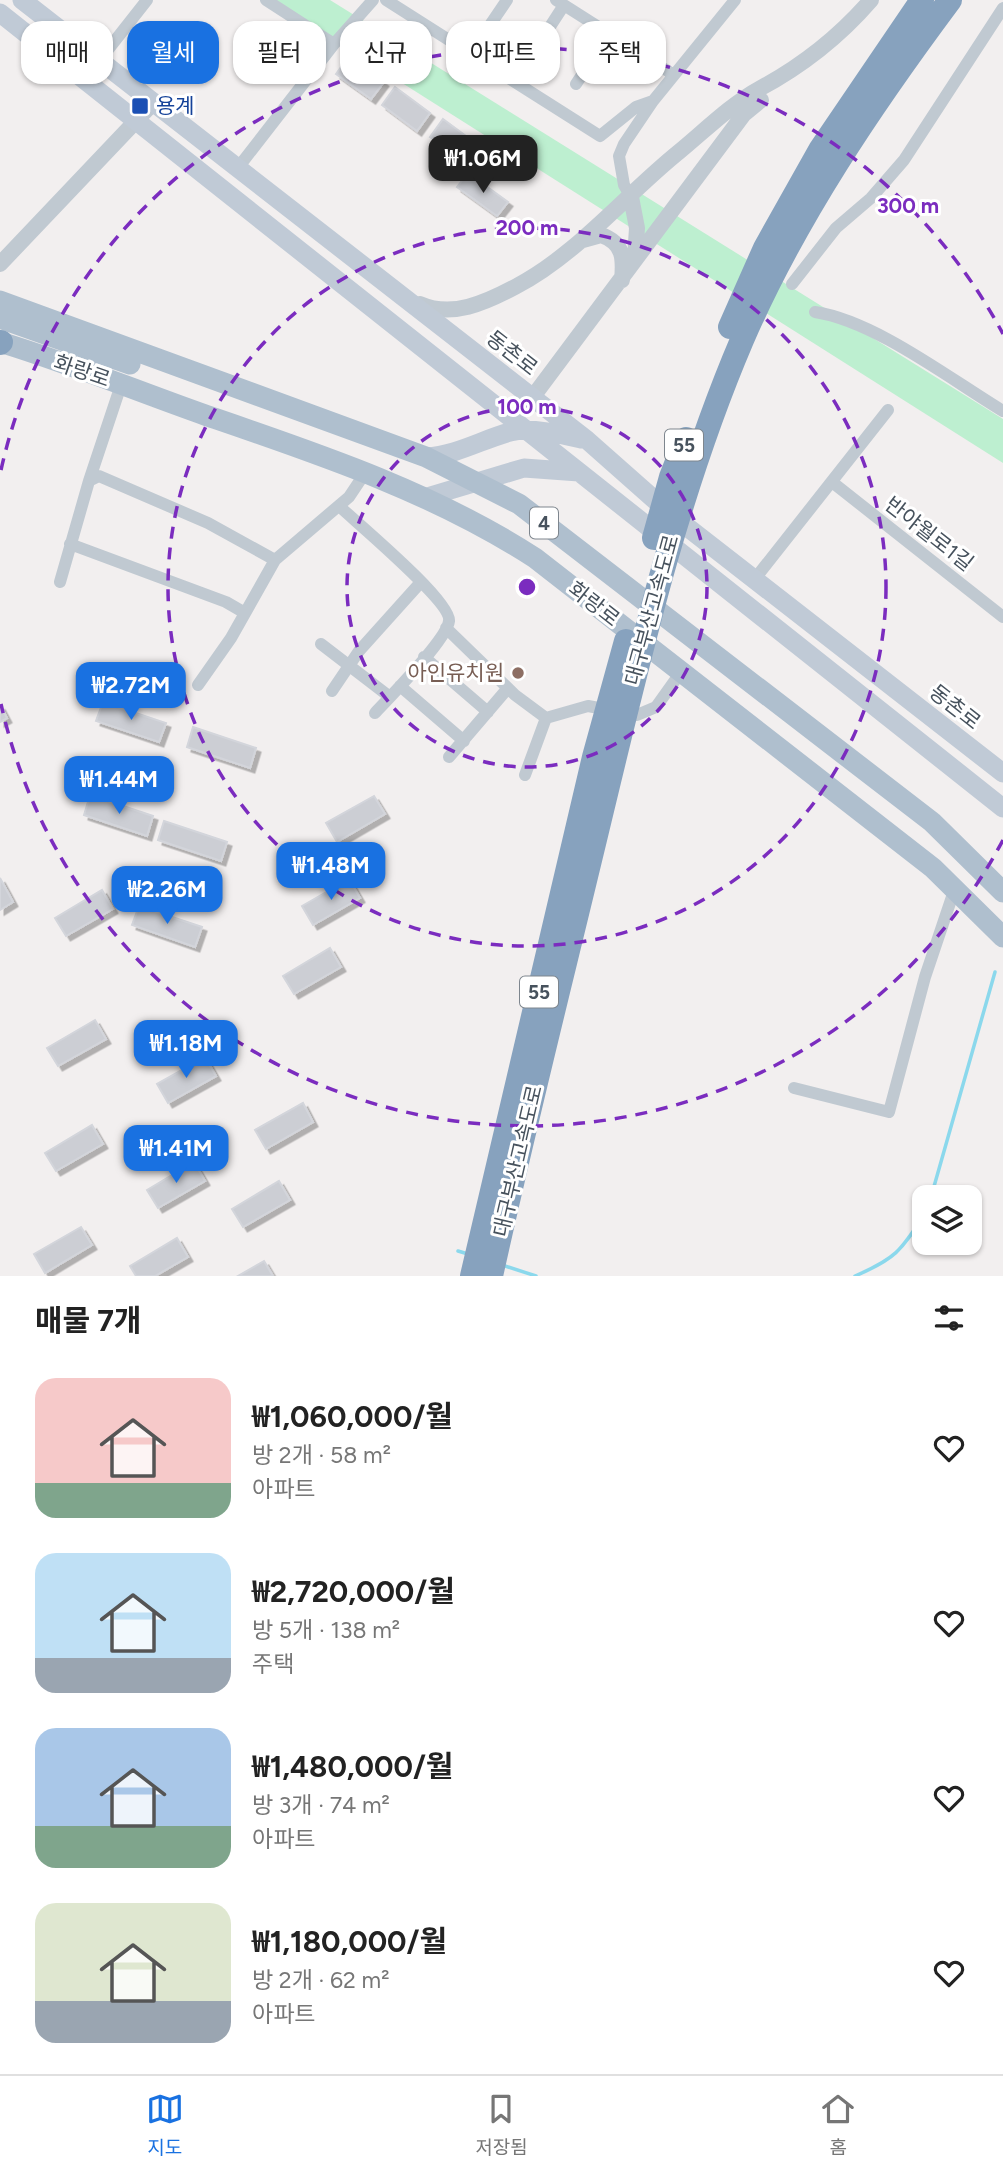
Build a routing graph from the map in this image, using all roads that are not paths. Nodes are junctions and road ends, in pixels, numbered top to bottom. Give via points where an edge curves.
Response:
1 (22, 0) edge
2 (147, 0) edge
3 (266, 0) edge
4 (373, 0) edge
5 (386, 0) edge
6 (506, 0) edge
7 (735, 0) edge
8 (872, 0) edge
9 (922, 0) edge
10 (950, 0) edge
11 (560, 3) edge
12 (1003, 8) edge
13 (0, 13) edge
14 (49, 21) edge
15 (492, 21) edge
16 (550, 21) edge
17 (588, 21) edge
18 (446, 37) edge
19 (113, 43) edge
20 (334, 44) junction
21 (666, 70) edge
22 (113, 72) edge
23 (674, 75) junction
24 (776, 82) junction
25 (519, 84) edge
26 (653, 101) junction
27 (153, 103) junction
28 (138, 121) junction
29 (826, 160) junction
30 (237, 169) junction
31 (631, 197) junction
32 (577, 242) junction
33 (0, 264) edge
34 (627, 273) junction
35 (792, 284) dead end
36 (401, 296) junction
37 (0, 301) edge
38 (815, 312) dead end
39 (0, 337) edge
40 (66, 341) junction
41 (154, 357) junction
42 (61, 364) junction
43 (121, 385) junction
44 (472, 387) junction
45 (532, 398) junction
46 (888, 410) dead end
47 (1003, 411) edge
48 (522, 426) junction
49 (587, 440) junction
50 (488, 441) junction
51 (426, 457) junction
52 (581, 472) junction
53 (365, 473) junction
54 (89, 481) junction
55 (477, 481) junction
56 (832, 482) junction
57 (427, 497) junction
58 (339, 506) junction
59 (71, 544) junction
60 (275, 560) junction
61 (754, 580) junction
62 (60, 582) dead end
63 (421, 582) junction
64 (245, 612) junction
65 (1003, 617) edge
66 (446, 628) junction
67 (321, 644) dead end
68 (424, 657) junction
69 (350, 665) junction
70 (681, 672) junction
71 (198, 685) dead end
72 (400, 686) junction
73 (508, 688) junction
74 (332, 691) dead end
75 (390, 697) junction
76 (488, 712) junction
77 (375, 713) dead end
78 (546, 718) junction
79 (464, 741) junction
80 (449, 757) dead end
81 (1003, 773) edge
82 (525, 775) dead end
83 (1003, 809) edge
84 (954, 888) junction
85 (1003, 892) edge
86 (1003, 937) edge
87 (794, 1088) dead end
88 (493, 1230) junction
89 (472, 1276) edge
90 (491, 1276) edge

1 - 14 main road, 동촌로
2 - 19 street
3 - 20 street
4 - 20 street
5 - 18 street
6 - 15 street
7 - 23 street
8 - 24 street via 809,60
9 - 29 highway, 대구부산고속도로 / 55
10 - 29 highway, 대구부산고속도로 / 55
11 - 16 street
11 - 17 street
12 - 35 street via 904,160 871,198 836,228
13 - 28 main road
20 - 30 street
21 - 23 street
22 - 27 main road, 동촌로
23 - 26 street
24 - 31 street via 758,89
24 - 34 street via 744,114
25 - 26 street via 600,136 636,107
26 - 31 street via 619,156 624,186
27 - 28 street
27 - 30 main road, 동촌로
28 - 33 street
28 - 44 main road
29 - 88 highway, 대구부산고속도로 / 55 via 743,339 692,467 603,763
30 - 36 main road, 동촌로
31 - 32 street
31 - 34 street via 638,239 637,254
32 - 34 street via 601,235 617,244
32 - 36 street via 518,286 477,303 438,312
34 - 45 street
36 - 45 main road, 동촌로
37 - 41 main road, 화랑로 / 4
38 - 47 street via 837,315 875,333
39 - 40 main road
39 - 42 main road, 화랑로
40 - 41 main road via 138,367
40 - 42 main road via 57,352
41 - 51 main road, 화랑로 / 4
42 - 43 main road, 화랑로
43 - 53 main road, 화랑로
43 - 54 street
44 - 48 main road
44 - 50 main road via 492,420
45 - 48 main road
45 - 49 main road, 동촌로
46 - 56 street
48 - 49 main road
48 - 50 main road
48 - 52 main road
49 - 61 main road, 동촌로
50 - 51 main road
51 - 55 main road, 화랑로 / 4
52 - 55 main road via 524,468
52 - 83 main road
53 - 57 main road, 화랑로
53 - 58 street
54 - 59 street
54 - 60 street via 99,476 117,482 208,523
55 - 57 main road
55 - 85 main road, 화랑로 / 4 via 578,547 922,814
56 - 61 street
56 - 65 street, 반야월로1길
57 - 70 main road, 화랑로 via 535,558
58 - 60 street
58 - 63 street
59 - 62 street
59 - 64 street
60 - 64 street
61 - 81 main road, 동촌로
63 - 66 street via 448,610
63 - 69 street
64 - 71 street
66 - 68 street
66 - 73 street
67 - 69 street
68 - 72 street
68 - 76 street
69 - 74 street
69 - 75 street
70 - 78 street via 656,707 638,716 588,706
70 - 84 main road, 화랑로
72 - 75 street
72 - 79 street
73 - 76 street
73 - 78 street
75 - 77 street
76 - 79 street
78 - 82 street
79 - 80 street
84 - 86 main road, 화랑로
84 - 87 street via 889,1112
88 - 89 highway, 대구부산고속도로 / 55
88 - 90 highway, 대구부산고속도로 / 55

